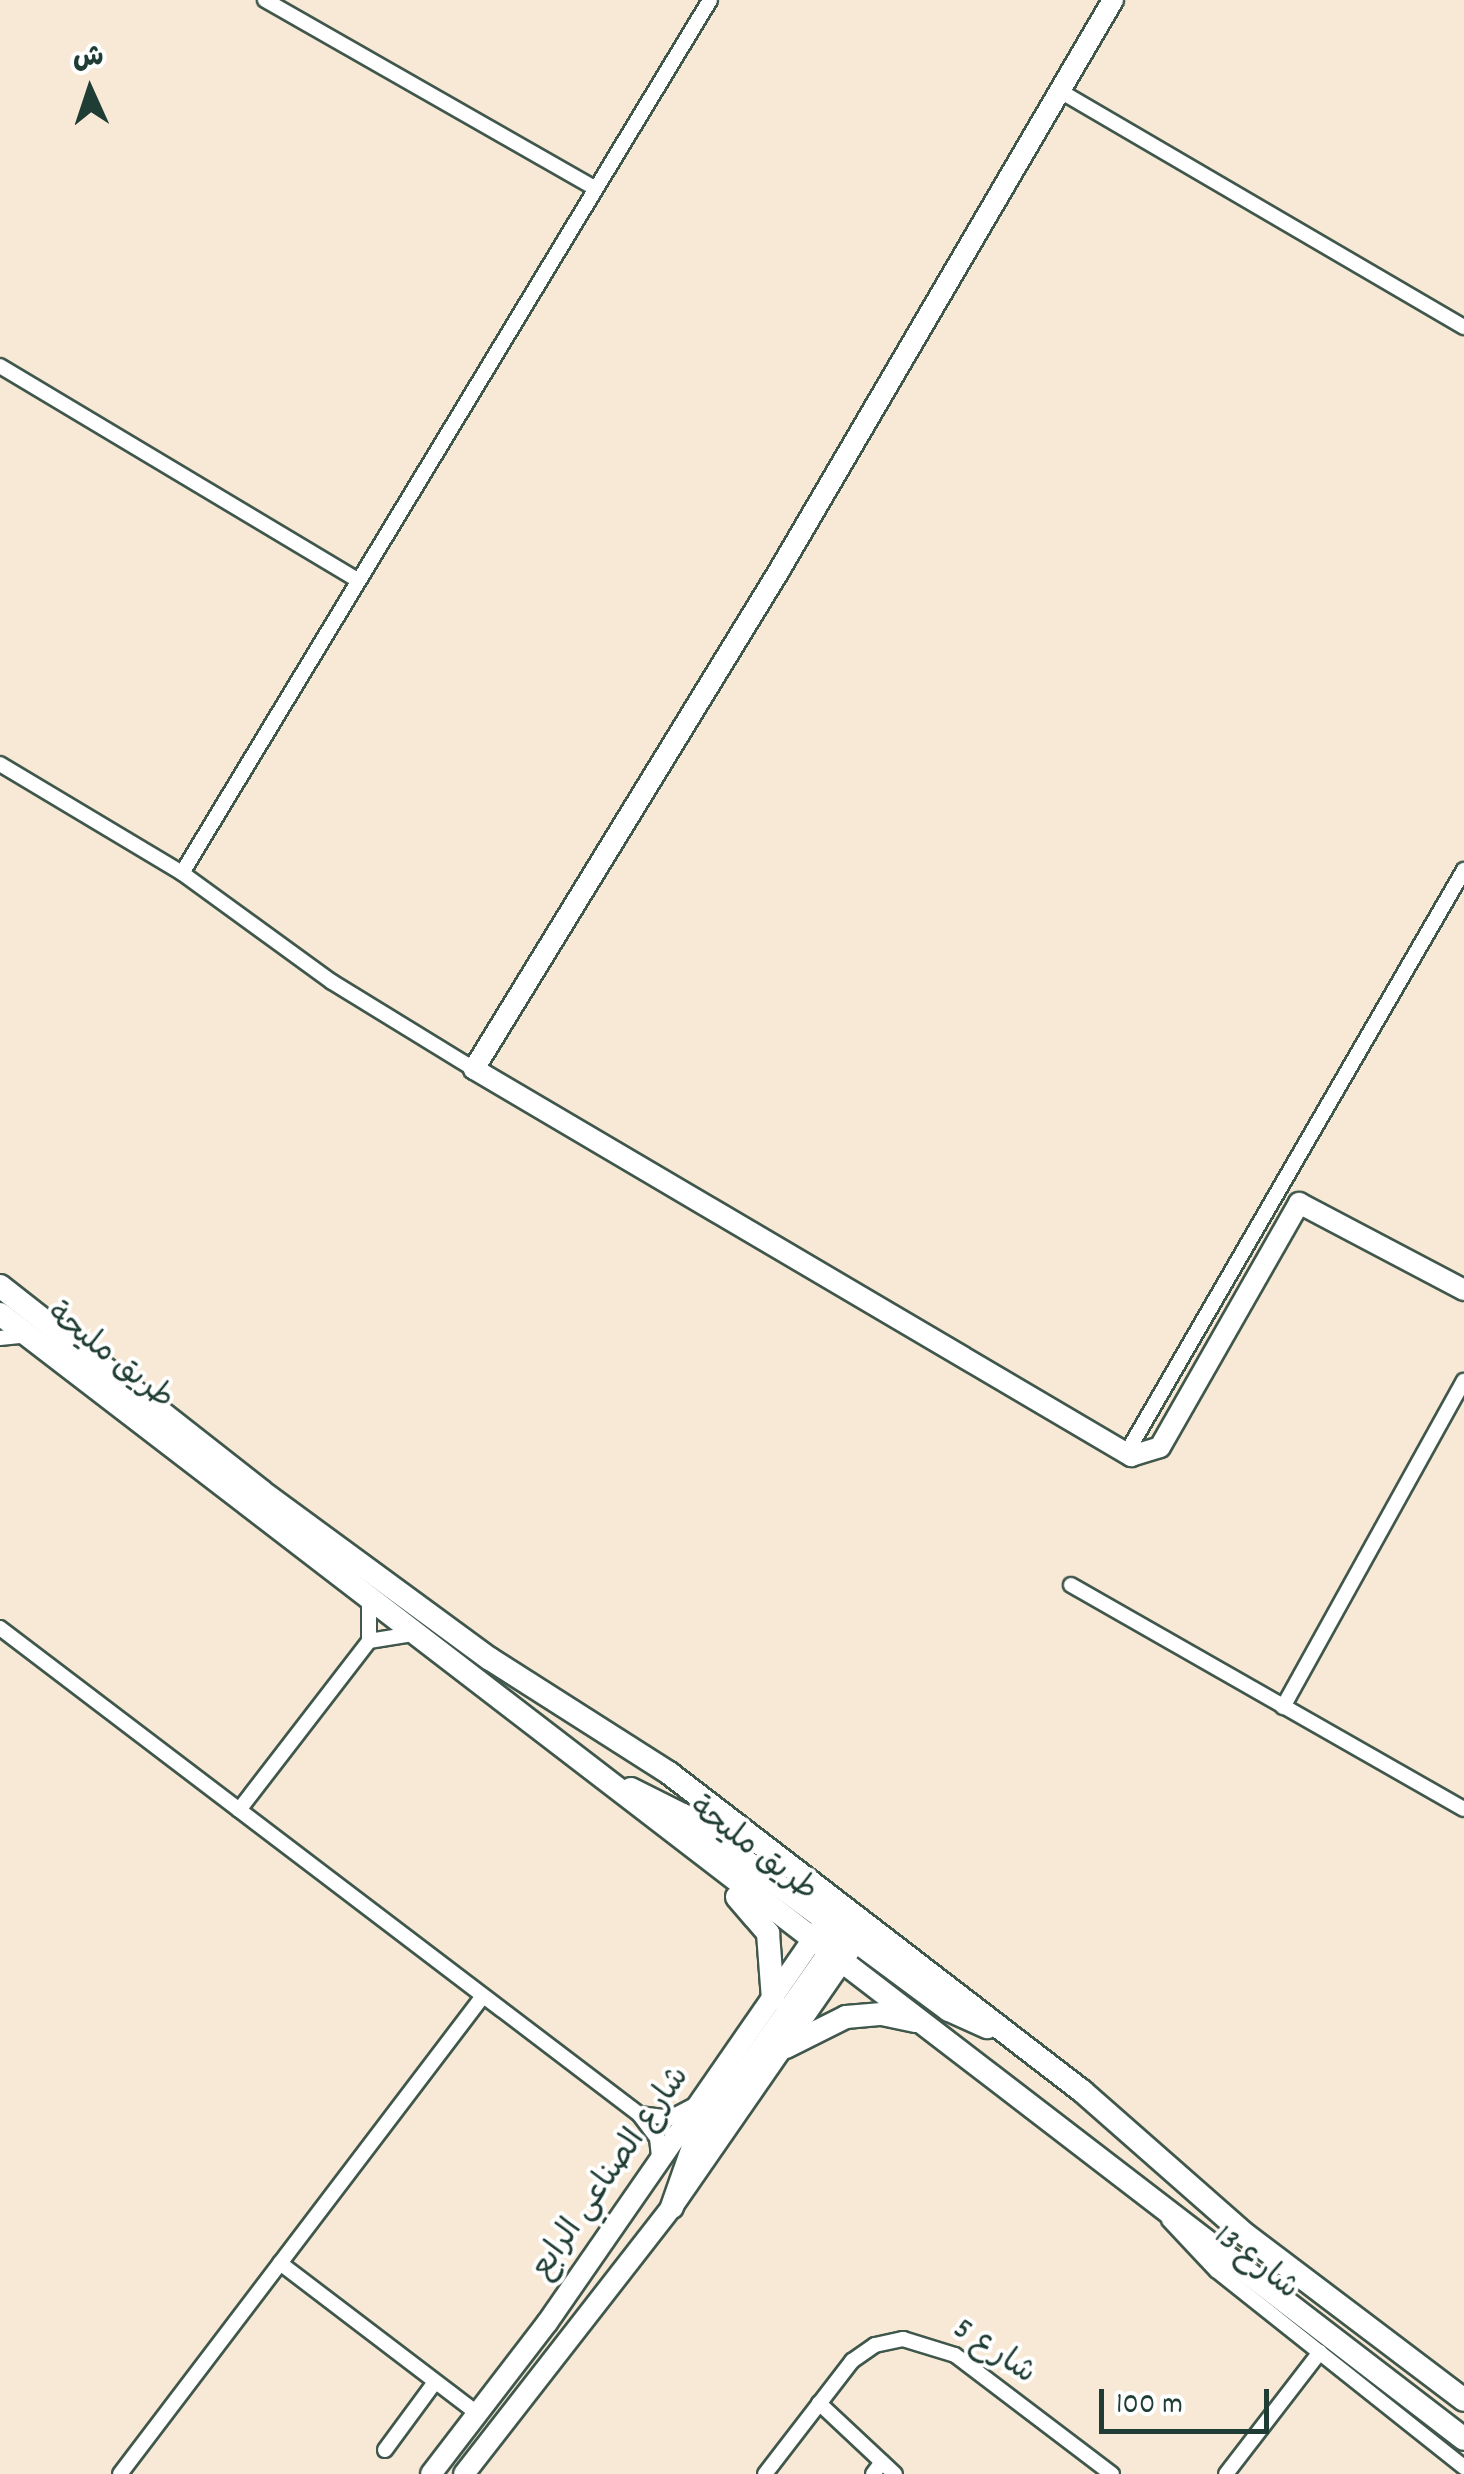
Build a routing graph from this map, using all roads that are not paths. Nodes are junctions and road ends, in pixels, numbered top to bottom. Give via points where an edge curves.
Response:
1 (265, 0) edge
2 (710, 0) edge
3 (1113, 0) edge
4 (1060, 91) junction
5 (594, 188) junction
6 (1464, 327) edge
7 (0, 366) edge
8 (358, 580) junction
9 (0, 764) edge
10 (1464, 870) edge
11 (182, 872) junction
12 (474, 1069) junction
13 (0, 1286) edge
14 (1464, 1290) edge
15 (0, 1314) edge
16 (27, 1334) junction
17 (0, 1338) edge
18 (1464, 1381) edge
19 (1459, 1400) edge
20 (1126, 1454) junction
21 (1070, 1585) dead end
22 (369, 1600) junction
23 (0, 1628) edge
24 (414, 1634) junction
25 (369, 1640) junction
26 (1282, 1707) junction
27 (608, 1782) junction
28 (1464, 1809) edge
29 (239, 1810) junction
30 (704, 1856) junction
31 (841, 1932) junction
32 (483, 1996) junction
33 (773, 1999) junction
34 (922, 2024) junction
35 (786, 2046) junction
36 (697, 2103) junction
37 (639, 2114) junction
38 (659, 2158) junction
39 (672, 2207) junction
40 (1165, 2210) junction
41 (280, 2263) junction
42 (1320, 2352) junction
43 (435, 2382) junction
44 (1464, 2400) edge
45 (819, 2403) junction
46 (478, 2414) junction
47 (1464, 2439) edge
48 (385, 2450) dead end
49 (1464, 2467) edge
50 (877, 2468) edge
51 (120, 2474) edge
52 (431, 2474) edge
53 (464, 2474) edge
54 (765, 2474) edge
55 (895, 2474) edge
56 (1112, 2474) edge
57 (1226, 2474) edge

1 - 5 street
2 - 5 street
3 - 4 main road
4 - 6 street
4 - 12 main road
5 - 8 street
7 - 8 street
8 - 11 street
9 - 11 street
10 - 20 street
11 - 12 street via 332,982
12 - 20 main road
13 - 31 main road, طريق مليحة via 261,1491 513,1675 648,1757
14 - 20 main road via 1298,1203 1160,1447 1143,1456
15 - 16 main road, طريق مليحة
16 - 17 street
16 - 22 main road, طريق مليحة
18 - 19 street
19 - 26 street
21 - 26 street
22 - 24 main road, طريق مليحة
22 - 25 street
23 - 29 street
24 - 25 street
24 - 27 main road, طريق مليحة
25 - 29 street
26 - 28 street
27 - 30 main road, طريق مليحة
27 - 31 main road via 668,1805
29 - 32 street
30 - 31 main road, طريق مليحة
30 - 33 main road via 768,1933
31 - 33 main road, شارع الصناعي الرابع
31 - 34 main road, طريق مليحة
31 - 35 main road, شارع الصناعي الرابع
31 - 39 main road via 693,2146
31 - 44 main road, طريق مليحة via 1000,2030 1114,2117 1246,2235
32 - 37 street
32 - 41 street
33 - 36 main road, شارع الصناعي الرابع
34 - 35 main road via 882,2014 846,2017
34 - 40 main road, طريق مليحة
35 - 39 main road, شارع الصناعي الرابع
36 - 37 street via 670,2118
36 - 38 main road, شارع الصناعي الرابع
37 - 38 street via 657,2138
38 - 46 main road, شارع الصناعي الرابع
39 - 53 main road, شارع الصناعي الرابع
40 - 42 street, شارع 13 via 1196,2254
40 - 47 main road, طريق مليحة
41 - 43 street
41 - 51 street
42 - 49 street, شارع 13
42 - 57 street
43 - 46 street
43 - 48 street
45 - 50 street
45 - 54 street, شارع 5
45 - 56 street, شارع 5 via 862,2351 903,2339 930,2342
46 - 52 main road, شارع الصناعي الرابع
50 - 55 street

